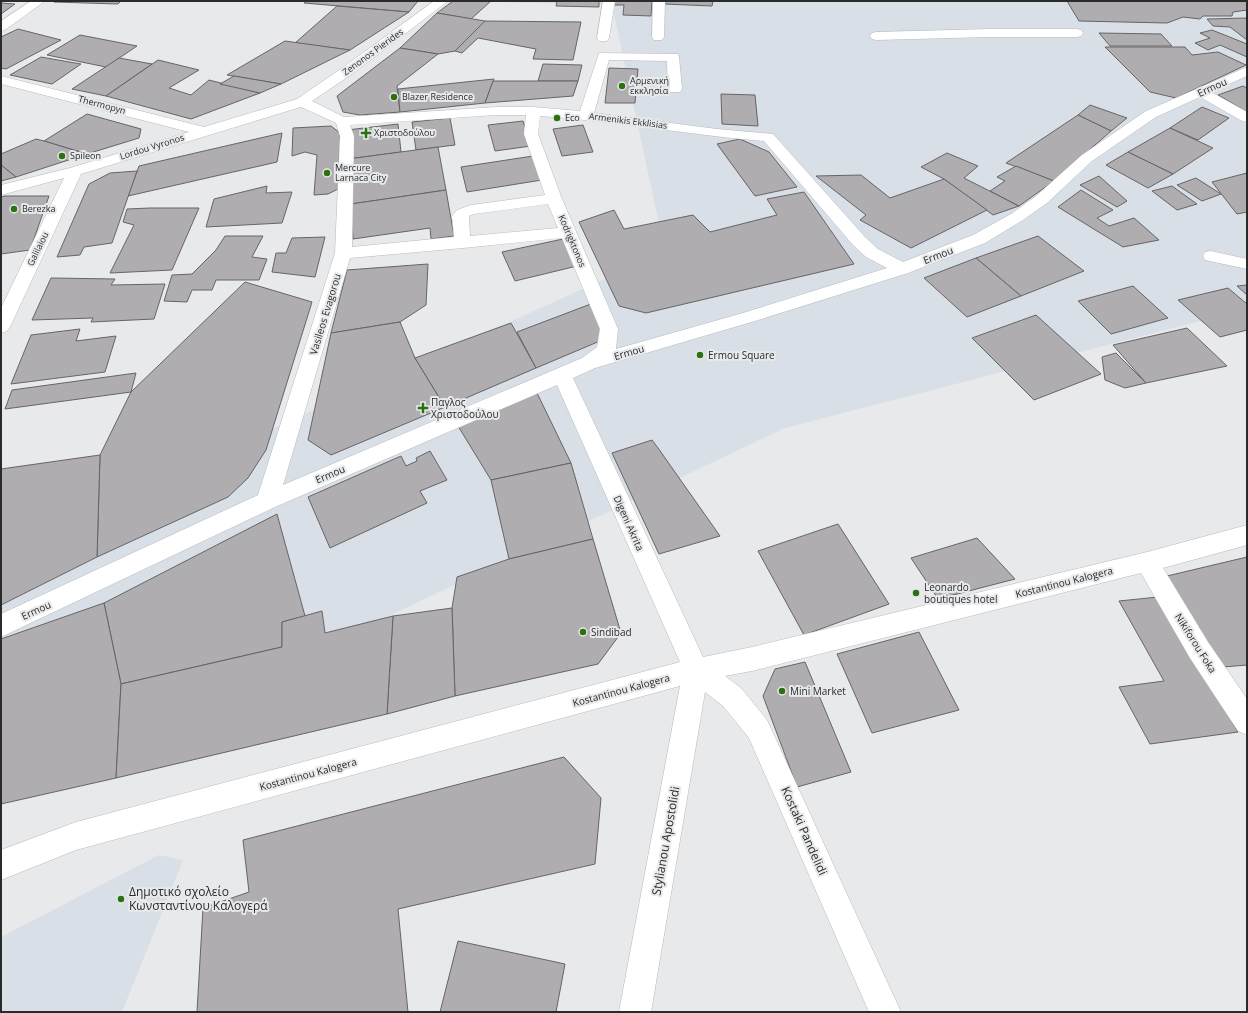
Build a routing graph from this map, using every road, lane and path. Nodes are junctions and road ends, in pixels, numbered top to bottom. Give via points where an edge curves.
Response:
1 (39, 1) edge
2 (442, 1) edge
3 (609, 1) edge
4 (659, 1) edge
5 (1, 27) edge
6 (1077, 33) dead end
7 (876, 36) dead end
8 (658, 37) dead end
9 (603, 38) dead end
10 (1247, 71) edge
11 (1, 80) edge
12 (675, 89) dead end
13 (1201, 92) junction
14 (302, 102) junction
15 (533, 111) junction
16 (586, 115) junction
17 (1247, 118) edge
18 (342, 122) junction
19 (203, 131) junction
20 (75, 171) junction
21 (1, 190) edge
22 (554, 198) junction
23 (568, 232) junction
24 (463, 243) junction
25 (343, 253) junction
26 (1211, 256) dead end
27 (1247, 264) edge
28 (902, 269) junction
29 (1, 327) edge
30 (590, 363) junction
31 (562, 375) junction
32 (267, 501) junction
33 (1247, 535) edge
34 (1147, 562) junction
35 (1, 626) edge
36 (696, 670) junction
37 (1247, 722) edge
38 (1, 865) edge
39 (635, 1012) edge
40 (884, 1012) edge

1 - 5 street
2 - 14 street, Zenonos Pierides
3 - 9 street
4 - 8 street
6 - 7 street
10 - 13 street, Ermou
11 - 19 street, Thermopyn
12 - 16 street via 673,57 604,56
13 - 17 street
13 - 28 street, Ermou via 1151,114 1093,153 1041,200 1017,217 979,239
14 - 18 street
14 - 19 street, Lordou Vyronos
15 - 16 street, Armenikis Ekklisias
15 - 18 street, Armenikis Ekklisias via 496,111
15 - 22 street, Kodrigktonos via 531,134
16 - 28 street, Armenikis Ekklisias via 768,137 859,241 872,253
18 - 25 street, Vasileos Evagorou via 347,136
19 - 20 street, Lordou Vyronos
20 - 21 street, Lordou Vyronos
20 - 29 street, Galilaiou
22 - 23 street, Kodrigktonos
22 - 24 street via 463,212 460,216
23 - 24 street
23 - 30 street, Kodrigktonos via 609,329 606,350
24 - 25 street
25 - 32 street, Vasileos Evagorou
26 - 27 street
28 - 30 street, Ermou
30 - 31 street, Ermou
31 - 32 street, Ermou
31 - 36 street, Digeni Akrita
32 - 35 street, Ermou
33 - 34 street, Kostantinou Kalogera
34 - 36 street, Kostantinou Kalogera via 752,659
34 - 37 street, Nikiforou Foka via 1199,650
36 - 38 street, Kostantinou Kalogera via 76,836
36 - 39 street, Stylianou Apostolidi
36 - 40 street, Kostaki Pandelidi via 732,697 758,729

